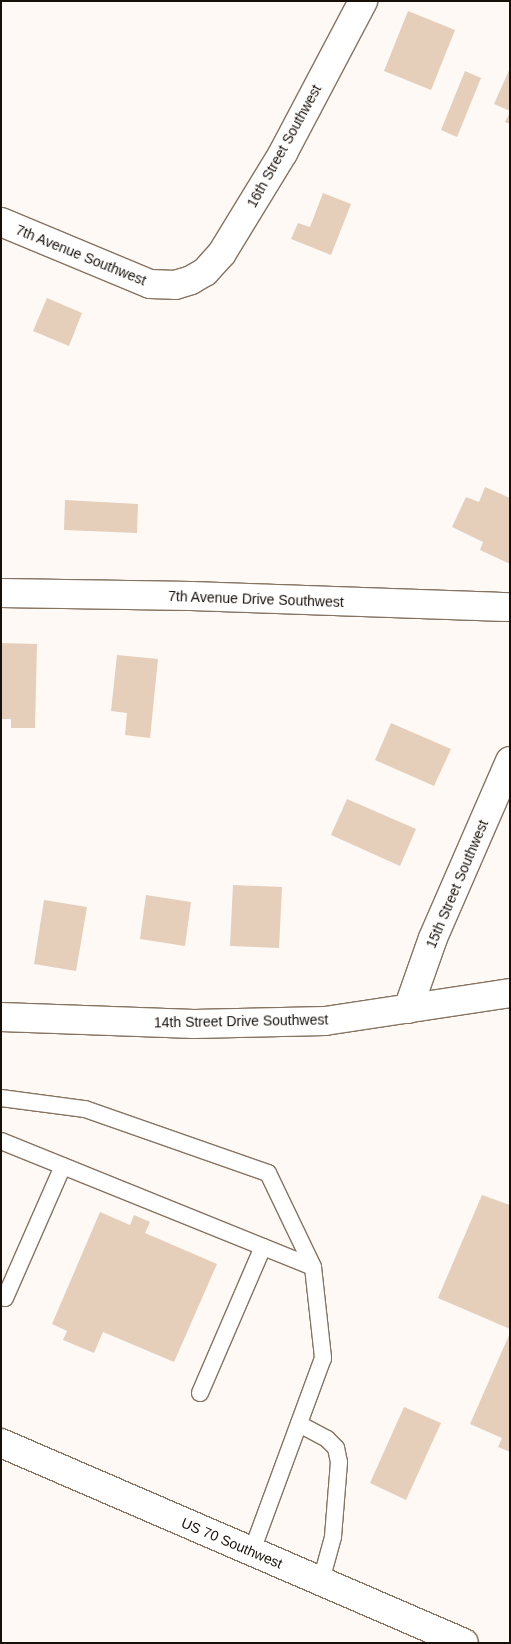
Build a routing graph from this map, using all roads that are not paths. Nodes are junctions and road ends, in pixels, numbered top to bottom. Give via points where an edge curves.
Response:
1 (363, 1) edge
2 (1, 222) edge
3 (191, 280) joint
4 (1, 593) edge
5 (510, 607) edge
6 (510, 761) edge
7 (510, 993) edge
8 (408, 1008) junction
9 (1, 1017) edge
10 (1, 1098) edge
11 (1, 1141) edge
12 (63, 1166) junction
13 (263, 1247) junction
14 (313, 1267) junction
15 (1, 1296) edge
16 (200, 1394) dead end
17 (298, 1424) junction
18 (1, 1443) edge
19 (252, 1551) junction
20 (321, 1581) junction
21 (464, 1643) edge

1 - 3 street, 16th Street Southwest via 283,152 222,253 206,272
2 - 3 street, 7th Avenue Southwest via 150,284 175,285
4 - 5 street, 7th Avenue Drive Southwest
6 - 8 street, 15th Street Southwest via 433,938
7 - 8 street, 14th Street Drive Southwest
8 - 9 street, 14th Street Drive Southwest via 324,1022 194,1024
10 - 14 lane via 85,1109 268,1173
11 - 12 lane
12 - 13 lane
12 - 15 lane via 6,1298
13 - 14 lane
13 - 16 lane
14 - 17 lane via 323,1358
17 - 19 lane
17 - 20 lane via 328,1440 336,1448 339,1462 333,1537
18 - 19 street, US 70 Southwest
19 - 20 street, US 70 Southwest
20 - 21 street, US 70 Southwest

